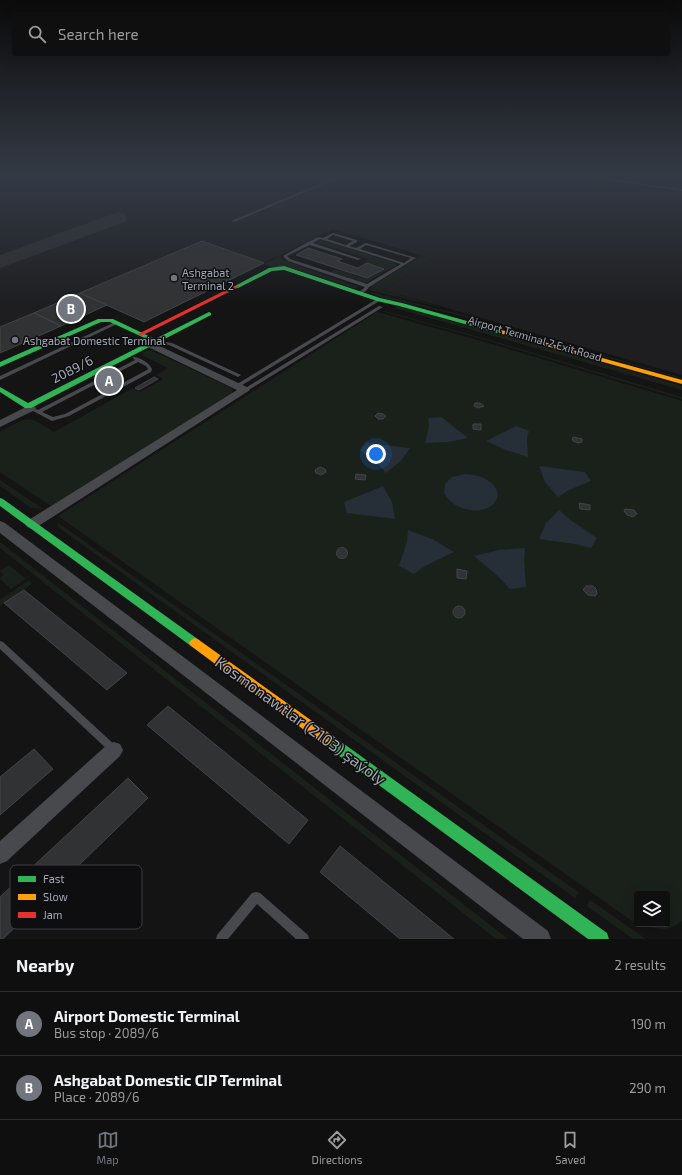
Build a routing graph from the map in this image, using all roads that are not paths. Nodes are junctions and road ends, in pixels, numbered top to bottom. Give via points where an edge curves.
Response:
1 (236, 220) edge
2 (233, 221) dead end
3 (324, 239) junction
4 (310, 243) junction
5 (346, 246) junction
6 (357, 249) junction
7 (359, 259) dead end
8 (404, 264) junction
9 (293, 270) junction
10 (278, 278) dead end
11 (366, 286) junction
12 (360, 294) junction
13 (383, 303) junction
14 (215, 310) dead end
15 (117, 323) junction
16 (141, 334) junction
17 (152, 342) junction
18 (528, 349) dead end
19 (128, 355) junction
20 (138, 360) junction
21 (0, 364) edge
22 (238, 375) dead end
23 (0, 378) edge
24 (682, 382) edge
25 (241, 388) junction
26 (0, 389) edge
27 (32, 409) junction
28 (0, 424) edge
29 (0, 500) edge
30 (32, 524) junction
31 (0, 526) edge
32 (0, 644) edge
33 (114, 750) joint
34 (0, 854) edge
35 (222, 939) edge
36 (304, 939) edge
37 (540, 939) edge
38 (602, 939) edge

1 - 2 lane
3 - 4 lane via 320,238
3 - 5 lane
3 - 5 lane via 333,234 356,241
4 - 7 lane
4 - 11 lane via 287,254 286,258
5 - 6 lane
6 - 8 lane
6 - 8 lane via 366,244 414,258
8 - 11 lane
9 - 10 street
9 - 12 street
9 - 16 street via 271,269
11 - 12 lane
12 - 13 street
13 - 18 street, Airport Terminal 2 Exit Road
13 - 24 street
13 - 25 lane
13 - 25 lane
14 - 17 street, 2089/6
15 - 16 street
15 - 21 street via 108,319 96,321
15 - 23 lane
16 - 17 street
17 - 19 street, 2089/6
17 - 22 lane via 170,344
17 - 25 street
19 - 20 lane
19 - 27 street, 2089/6
20 - 27 lane
20 - 27 lane via 150,369 68,415 52,419
25 - 30 street
26 - 27 street
27 - 28 street
29 - 30 street, Kosmonawtlar (2103) şaýoly
30 - 38 street, Kosmonawtlar (2103) şaýoly
31 - 37 street, Kosmonawtlar (2103) şaýoly
32 - 33 lane
33 - 34 street
35 - 36 lane via 256,897

